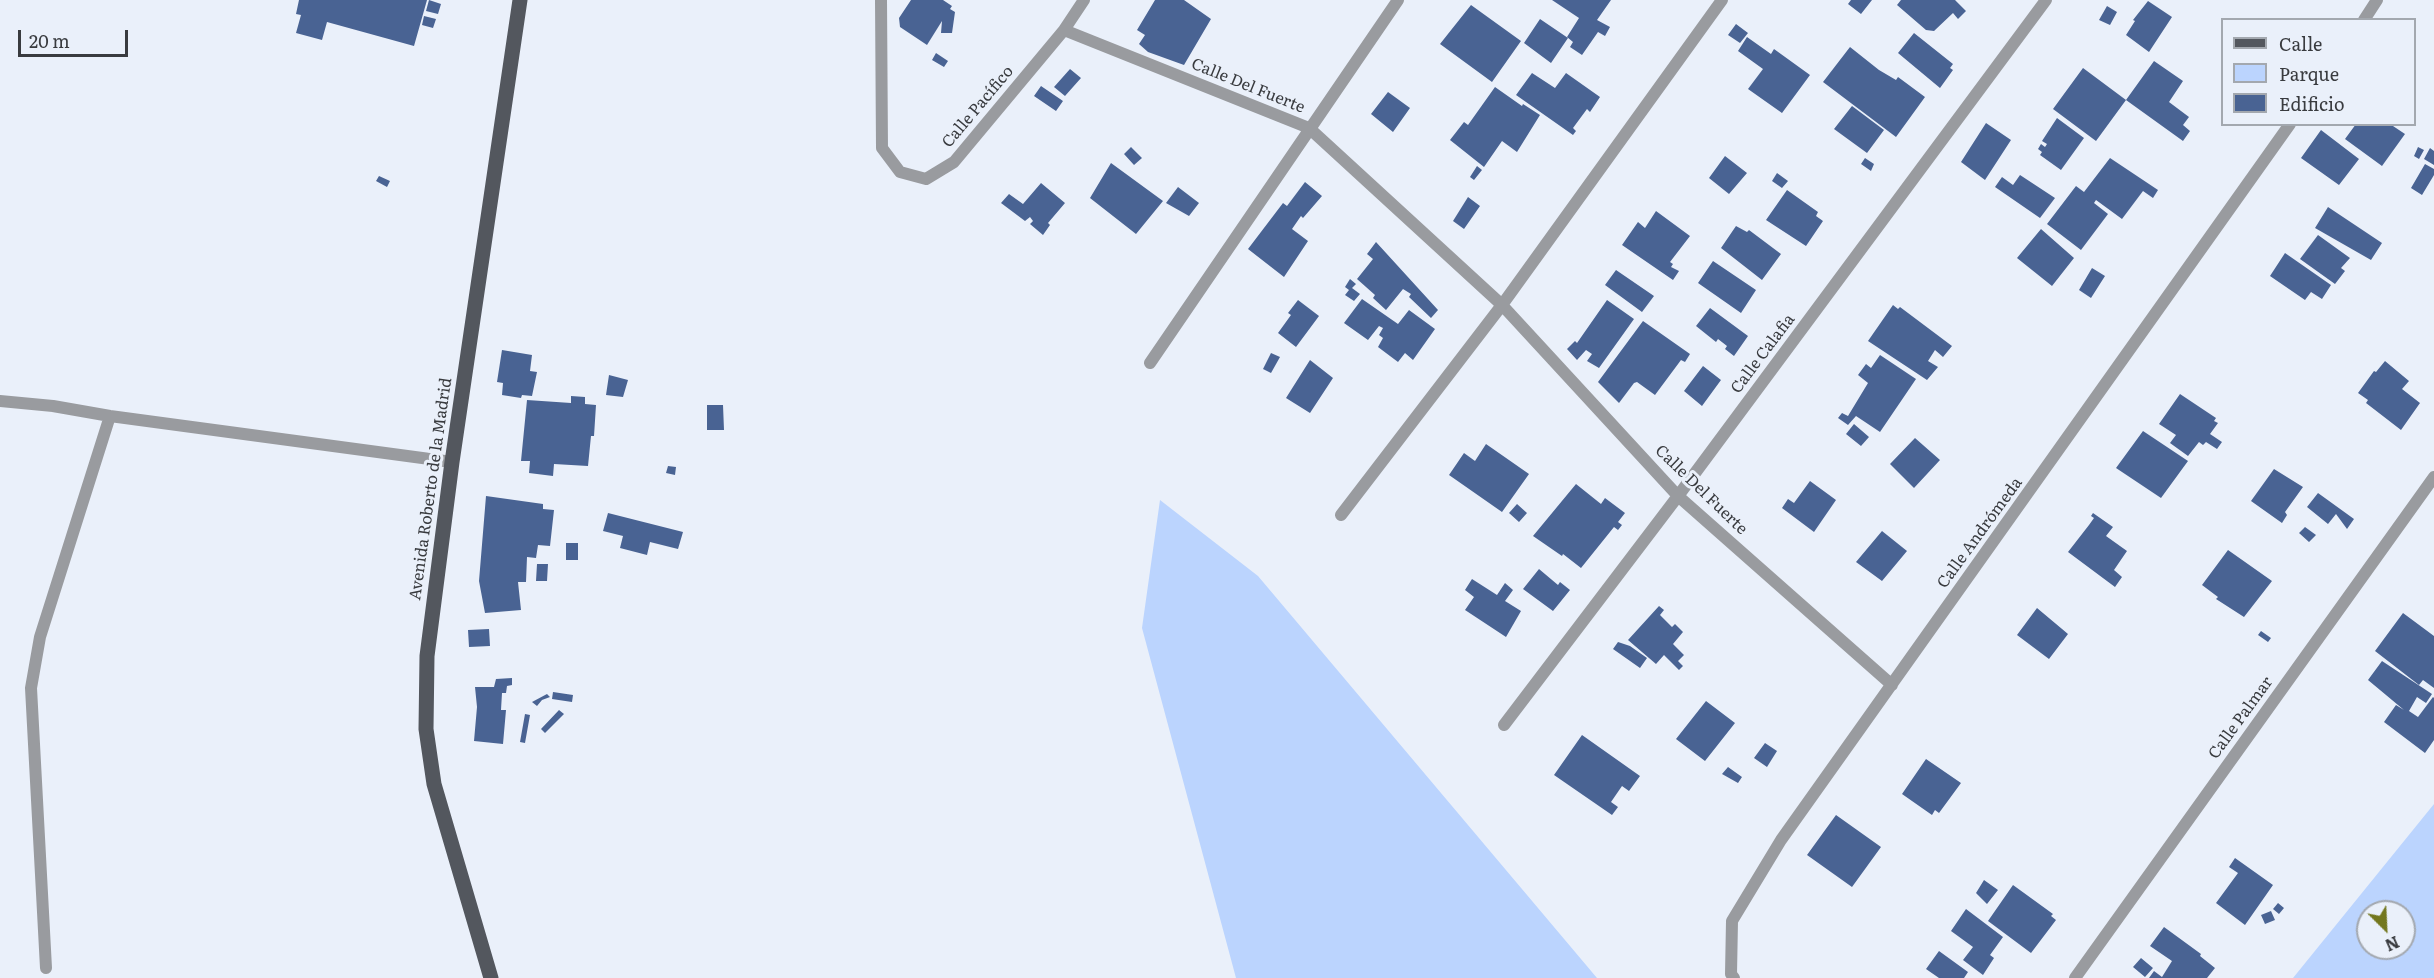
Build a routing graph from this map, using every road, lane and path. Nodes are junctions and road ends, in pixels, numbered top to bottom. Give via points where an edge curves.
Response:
1 (520, 0) edge
2 (881, 0) edge
3 (1084, 0) edge
4 (1398, 0) edge
5 (1722, 0) edge
6 (2046, 0) edge
7 (2377, 0) edge
8 (2365, 18) edge
9 (1065, 30) junction
10 (2289, 126) edge
11 (1309, 128) junction
12 (1502, 306) junction
13 (1150, 363) dead end
14 (0, 401) edge
15 (110, 416) junction
16 (452, 462) junction
17 (2434, 477) edge
18 (1678, 496) junction
19 (1341, 515) dead end
20 (1892, 685) junction
21 (1504, 725) dead end
22 (46, 968) dead end
23 (1732, 976) edge
24 (491, 978) edge
25 (2075, 978) edge

1 - 16 main road, Avenida Roberto de la Madrid
2 - 9 street, Calle Pacífico via 882,148 900,172 926,179 954,162
3 - 9 street, Calle Pacífico
4 - 11 street
5 - 12 street
6 - 18 street, Calle Calafia
7 - 8 street
9 - 11 street, Calle Del Fuerte
10 - 20 street, Calle Andrómeda
11 - 12 street, Calle Del Fuerte
11 - 13 street
12 - 18 street, Calle Del Fuerte
12 - 19 street
14 - 15 street
15 - 16 street
15 - 22 street via 40,637 31,688
16 - 24 main road, Avenida Roberto de la Madrid via 426,656 426,729 434,783
17 - 25 street, Calle Palmar
18 - 20 street, Calle Del Fuerte
18 - 21 street, Calle Calafia
20 - 23 street, Calle Andrómeda via 1780,840 1732,921

